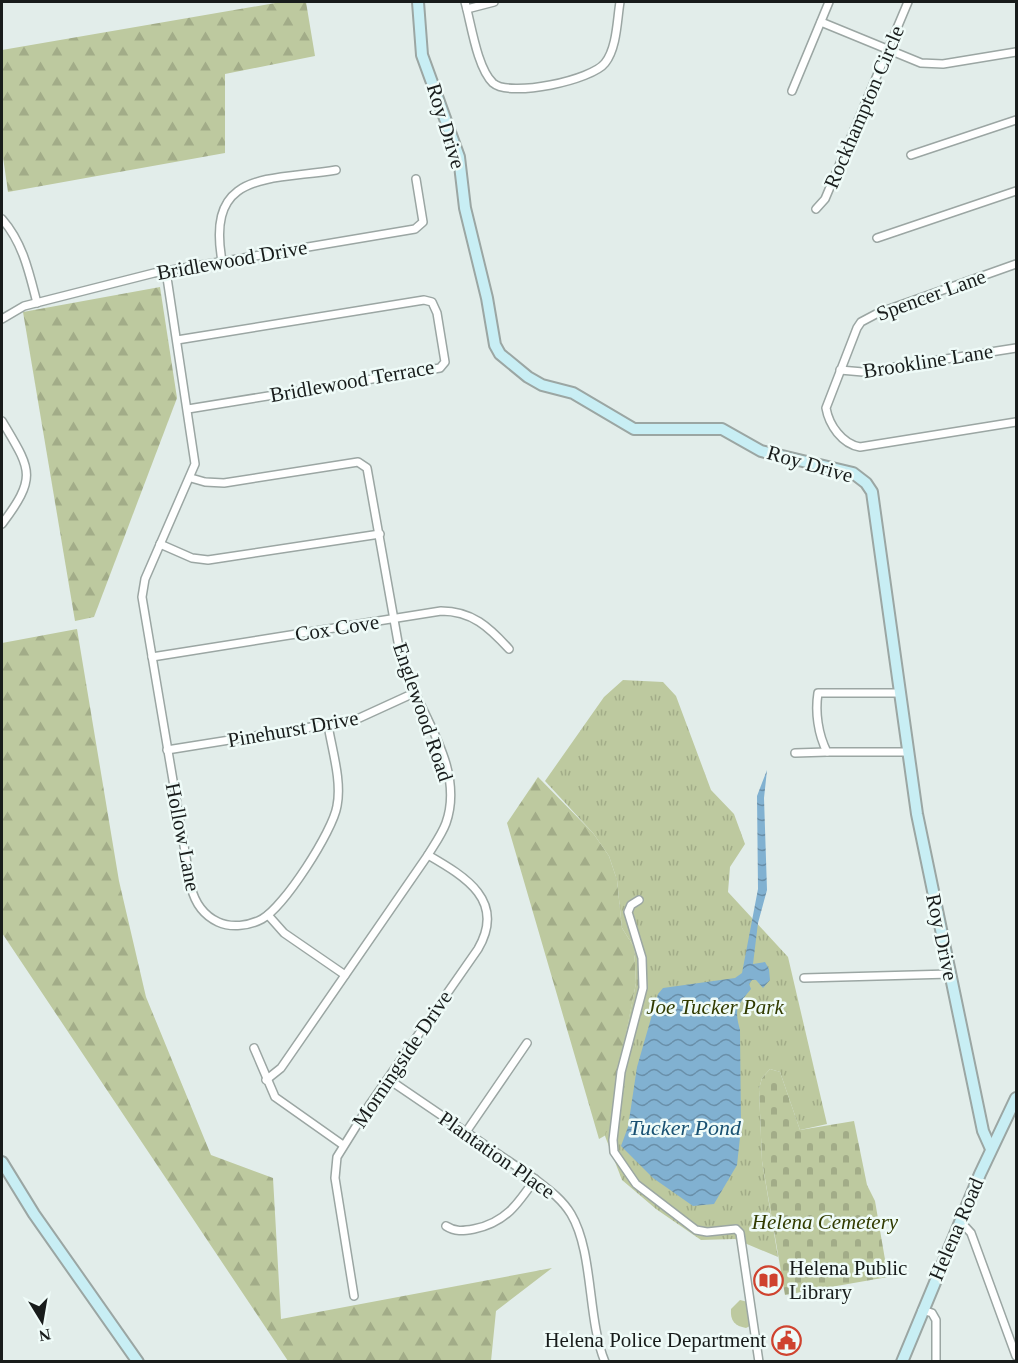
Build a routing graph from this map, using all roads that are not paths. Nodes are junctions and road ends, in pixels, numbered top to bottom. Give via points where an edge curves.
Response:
1 (418, 2) edge
2 (494, 2) edge
3 (620, 2) edge
4 (830, 2) edge
5 (908, 2) edge
6 (466, 5) edge
7 (821, 22) junction
8 (888, 50) junction
9 (1017, 52) edge
10 (792, 91) dead end
11 (1017, 120) edge
12 (911, 155) dead end
13 (336, 170) dead end
14 (416, 179) dead end
15 (1017, 191) edge
16 (816, 209) dead end
17 (2, 219) edge
18 (877, 238) dead end
19 (222, 261) junction
20 (1017, 264) edge
21 (166, 271) junction
22 (37, 303) junction
23 (2, 319) edge
24 (177, 340) junction
25 (1017, 348) edge
26 (840, 370) junction
27 (189, 409) junction
28 (2, 421) edge
29 (1017, 422) edge
30 (191, 478) junction
31 (2, 524) edge
32 (380, 534) junction
33 (160, 544) junction
34 (393, 618) junction
35 (509, 649) dead end
36 (152, 657) junction
37 (414, 693) junction
38 (901, 693) junction
39 (328, 725) junction
40 (167, 750) junction
41 (827, 752) junction
42 (907, 752) junction
43 (795, 753) dead end
44 (428, 855) junction
45 (639, 900) dead end
46 (268, 915) junction
47 (950, 974) junction
48 (345, 975) junction
49 (804, 978) dead end
50 (527, 1043) dead end
51 (254, 1048) dead end
52 (388, 1079) junction
53 (266, 1080) junction
54 (1017, 1098) edge
55 (466, 1132) junction
56 (343, 1145) junction
57 (991, 1149) junction
58 (2, 1162) edge
59 (535, 1179) junction
60 (960, 1221) junction
61 (446, 1226) dead end
62 (354, 1296) dead end
63 (922, 1310) junction
64 (1017, 1356) edge
65 (603, 1359) edge
66 (138, 1362) edge
67 (759, 1362) edge
68 (902, 1362) edge
69 (936, 1362) edge

1 - 38 street, Roy Drive via 422,55 459,157 465,208 500,354 528,377 581,397 634,429 722,429 761,451 860,477 874,498
2 - 6 street
3 - 6 street via 611,53 600,69 588,76 515,90 500,87 488,76
4 - 7 street
5 - 8 street, Rockhampton Circle
7 - 8 street
7 - 10 street
8 - 9 street via 910,61 928,64
8 - 16 street, Rockhampton Circle via 825,199
11 - 12 street
13 - 19 street via 249,185 227,200 218,222
14 - 19 street, Bridlewood Drive via 423,222 415,229
15 - 18 street
17 - 22 street via 26,259
19 - 21 street, Bridlewood Drive
20 - 26 street, Spencer Lane via 868,317 857,328
21 - 22 street, Bridlewood Drive
21 - 24 street
22 - 23 street, Bridlewood Drive
24 - 27 street
24 - 27 street, Bridlewood Terrace via 424,300 432,302 437,312 445,362 440,368
25 - 26 street, Brookline Lane via 863,372
26 - 29 street, Spencer Lane via 826,408 840,435 852,445 866,447
27 - 30 street via 195,464
28 - 31 street via 21,453 28,476
30 - 32 street, Englewood Road via 224,483 362,463 370,472
30 - 33 street, Hollow Lane
32 - 33 street via 208,560 192,558
32 - 34 street, Englewood Road
33 - 36 street, Hollow Lane via 142,592
34 - 35 street, Cox Cove via 441,611 461,613 485,624
34 - 36 street, Cox Cove
34 - 37 street, Englewood Road via 401,659
36 - 40 street, Hollow Lane
37 - 39 street, Pinehurst Drive via 367,716
37 - 44 street, Englewood Road via 432,727 451,788 446,825
38 - 41 street via 818,693 819,725
38 - 42 street, Roy Drive
39 - 40 street, Pinehurst Drive
39 - 46 street via 338,788 333,821 296,880
40 - 46 street, Hollow Lane via 197,903 209,916 226,925 253,923
41 - 42 street
41 - 43 street
42 - 47 street, Roy Drive
44 - 48 street, Englewood Road
44 - 52 street, Morningside Drive via 475,887 485,905 487,929 478,949
45 - 67 street via 629,908 628,917 642,958 643,988 619,1085 614,1152 636,1184 696,1230 736,1229 742,1236
46 - 48 street via 285,933
47 - 49 street
47 - 57 street, Roy Drive via 983,1131
48 - 53 street, Englewood Road via 281,1068
50 - 55 street
51 - 53 street
52 - 55 street, Plantation Place
52 - 56 street, Morningside Drive
53 - 56 street via 279,1100
54 - 57 street, Helena Road
55 - 59 street, Plantation Place
56 - 62 street, Morningside Drive via 337,1157 335,1178
57 - 60 street, Helena Road
58 - 66 street via 45,1231
59 - 61 street via 513,1210 495,1223 460,1231
59 - 65 street, Plantation Place via 560,1200 574,1221
60 - 63 street, Helena Road
60 - 64 street via 971,1233
63 - 68 street, Helena Road
63 - 69 street via 935,1316

